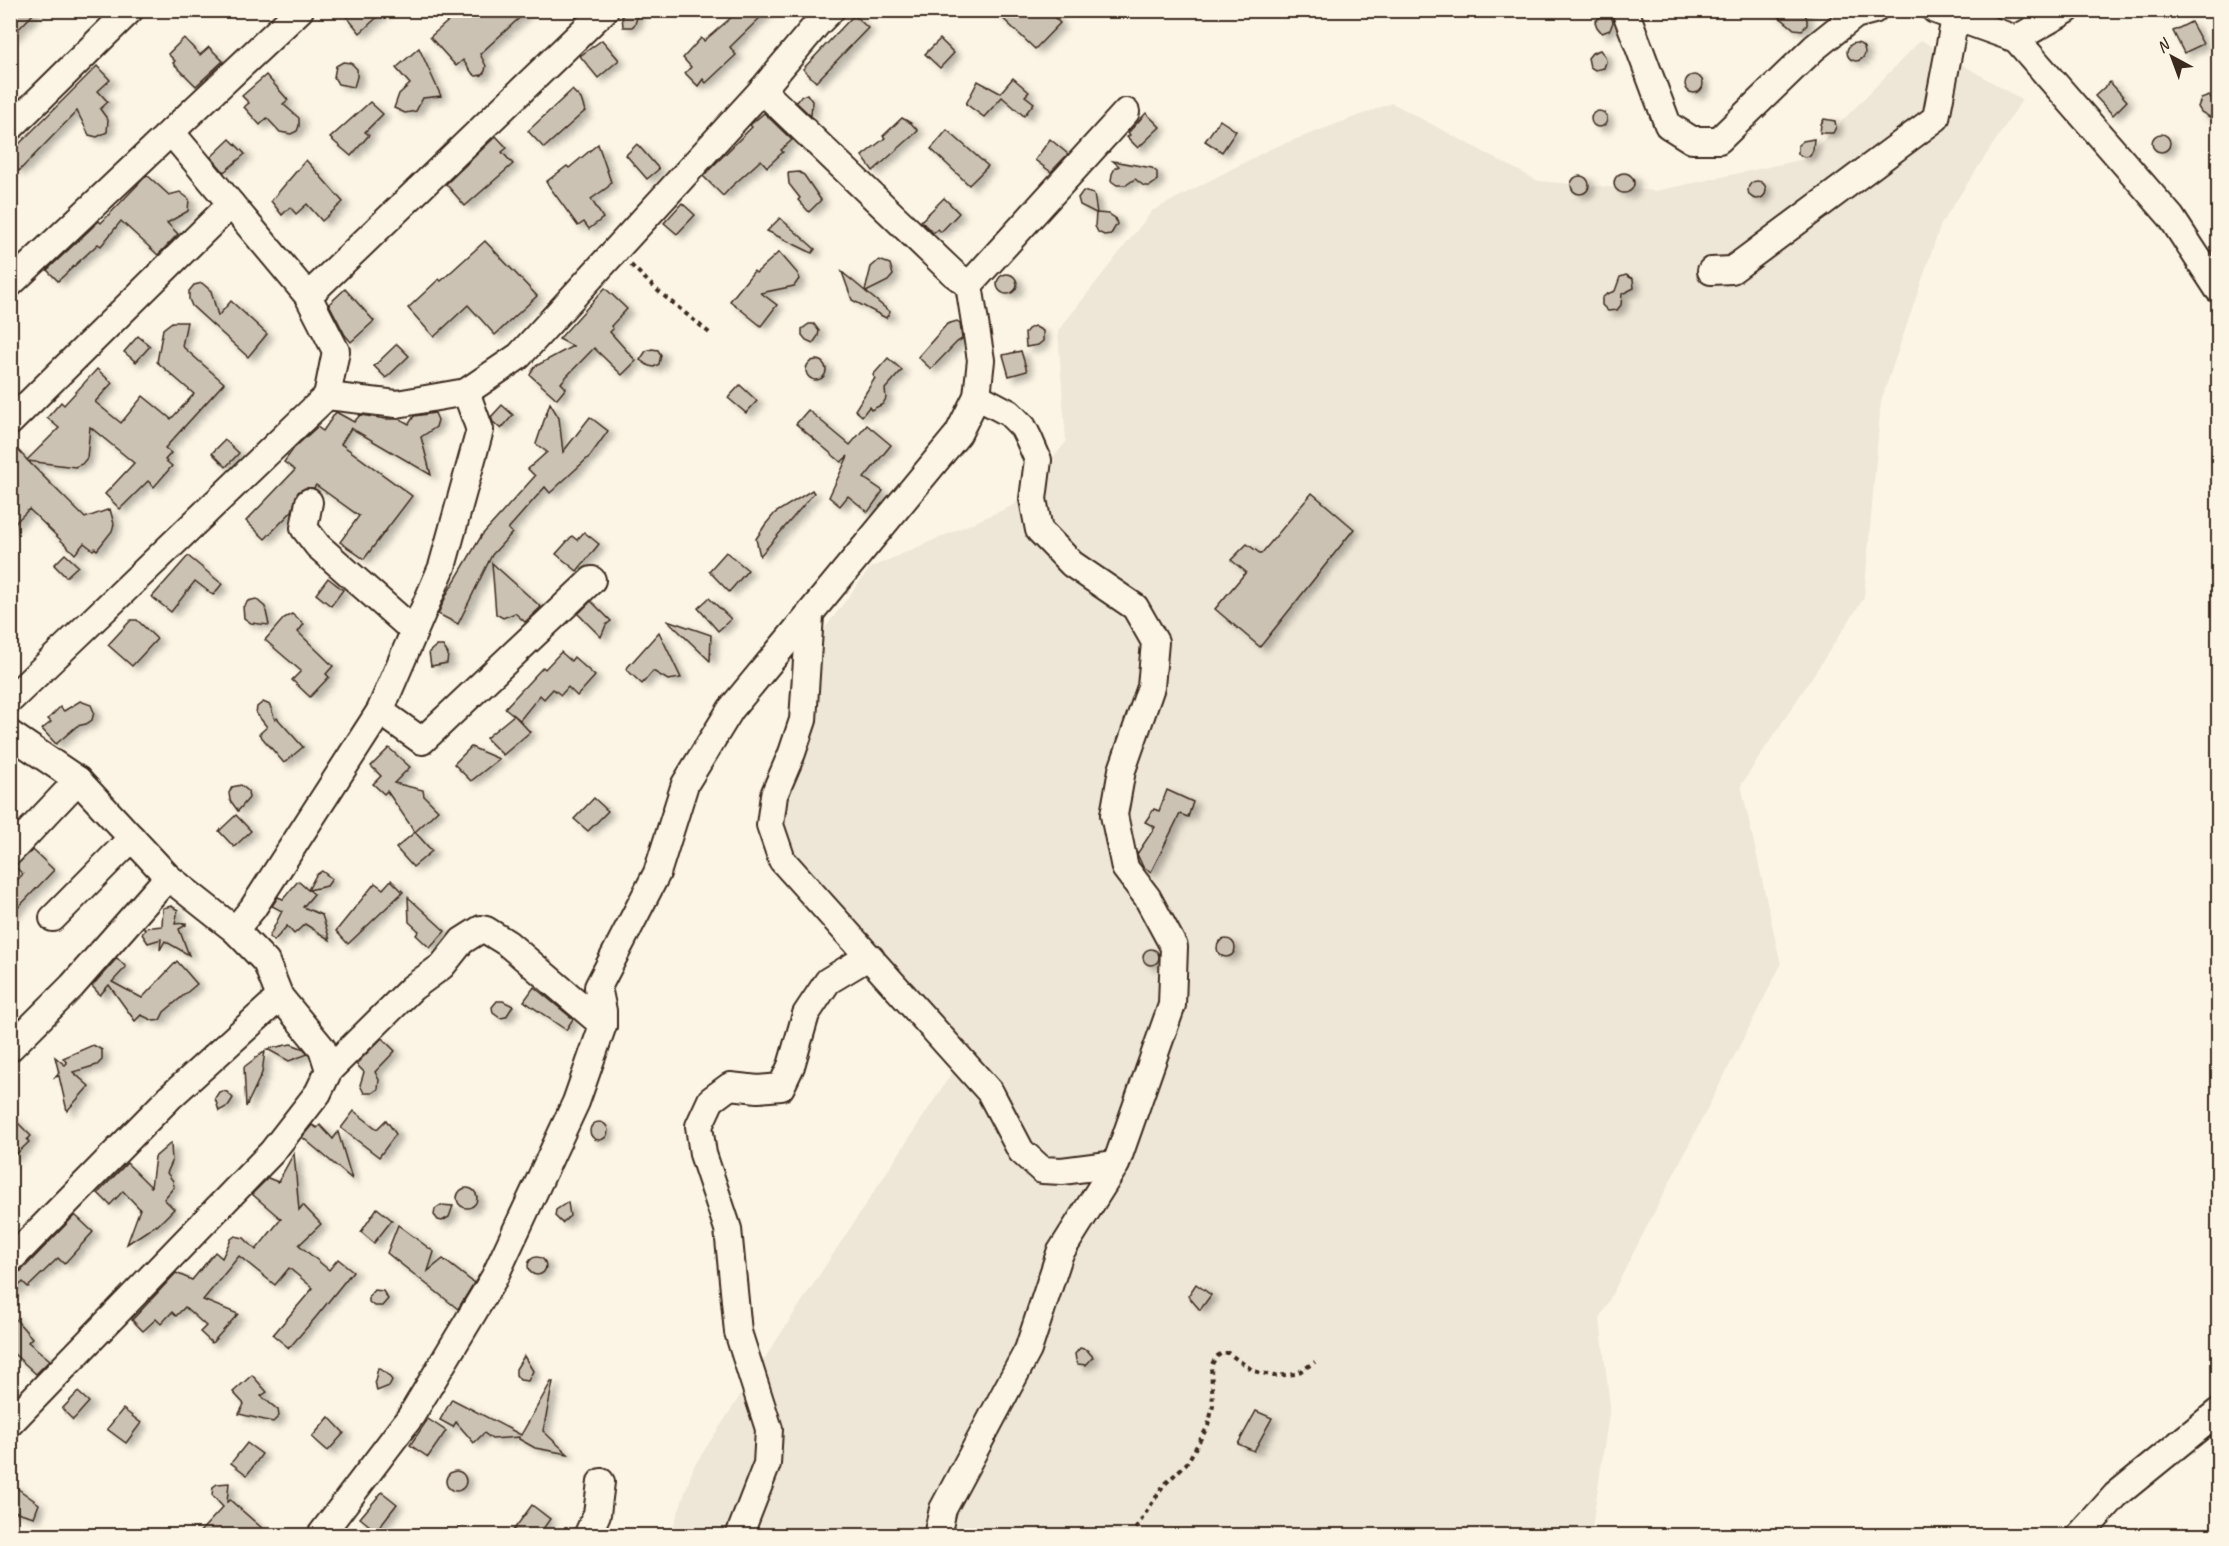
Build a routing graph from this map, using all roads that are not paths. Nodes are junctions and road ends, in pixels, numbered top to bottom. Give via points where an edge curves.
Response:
1 (130, 10) edge
2 (300, 10) edge
3 (605, 10) edge
4 (1625, 10) edge
5 (1874, 10) edge
6 (2067, 10) edge
7 (1945, 14) edge
8 (818, 15) edge
9 (2016, 39) junction
10 (762, 90) junction
11 (1126, 112) dead end
12 (10, 128) edge
13 (171, 132) junction
14 (231, 204) junction
15 (1711, 271) dead end
16 (10, 284) edge
17 (969, 285) junction
18 (2218, 289) edge
19 (308, 296) junction
20 (466, 392) junction
21 (327, 396) junction
22 (977, 396) junction
23 (10, 422) edge
24 (309, 502) dead end
25 (592, 580) dead end
26 (810, 615) junction
27 (414, 631) junction
28 (10, 700) edge
29 (380, 711) junction
30 (10, 734) edge
31 (78, 780) junction
32 (132, 838) junction
33 (10, 852) edge
34 (168, 877) junction
35 (52, 918) dead end
36 (235, 930) junction
37 (871, 958) junction
38 (280, 997) junction
39 (603, 1025) junction
40 (10, 1048) edge
41 (329, 1070) junction
42 (1116, 1164) junction
43 (10, 1260) edge
44 (2218, 1412) edge
45 (10, 1423) edge
46 (601, 1482) dead end
47 (320, 1536) edge
48 (587, 1536) edge
49 (739, 1536) edge
50 (937, 1536) edge
51 (2079, 1536) edge

1 - 12 street
2 - 13 street
3 - 19 street
4 - 5 street via 1668,125 1692,140 1719,140 1814,48 1855,15
6 - 9 street
7 - 9 street
7 - 15 street via 1936,117 1732,270
8 - 10 street
9 - 18 street via 2171,217
10 - 17 street
10 - 20 street via 519,356
11 - 17 street
13 - 14 street
13 - 16 street
14 - 19 street
14 - 23 street
17 - 22 street via 981,360
19 - 21 street via 336,351
20 - 21 street via 398,404
20 - 27 street via 480,430 442,567
21 - 28 street
22 - 26 street via 958,434
22 - 42 street via 1009,413 1029,439 1038,460 1033,499 1039,530 1072,564 1135,608 1155,642 1152,687 1122,770 1114,815 1125,868 1147,897 1174,947 1172,1005
24 - 27 street via 304,528 318,546
25 - 29 street via 422,741
26 - 37 street via 803,720 774,795 770,825 782,860
26 - 39 street via 730,709 685,784 657,873 598,987
27 - 29 street
29 - 36 street
30 - 31 street
31 - 32 street
31 - 33 street
32 - 34 street
32 - 35 street
34 - 36 street
34 - 40 street via 72,986
36 - 38 street via 266,962
37 - 42 street via 990,1092 1021,1151 1042,1170
37 - 49 street via 828,981 806,1014 781,1087 730,1086 711,1100 699,1126 703,1154 728,1229 738,1332 769,1429 767,1464
38 - 41 street via 322,1048
38 - 43 street via 170,1096
39 - 41 street via 507,943 481,929 462,941 442,966 412,988
39 - 47 street via 576,1102 494,1278 411,1416
41 - 45 street via 318,1093 272,1152
42 - 50 street via 1059,1253 1028,1350 943,1509
44 - 51 street via 2116,1496
46 - 48 street via 597,1514

